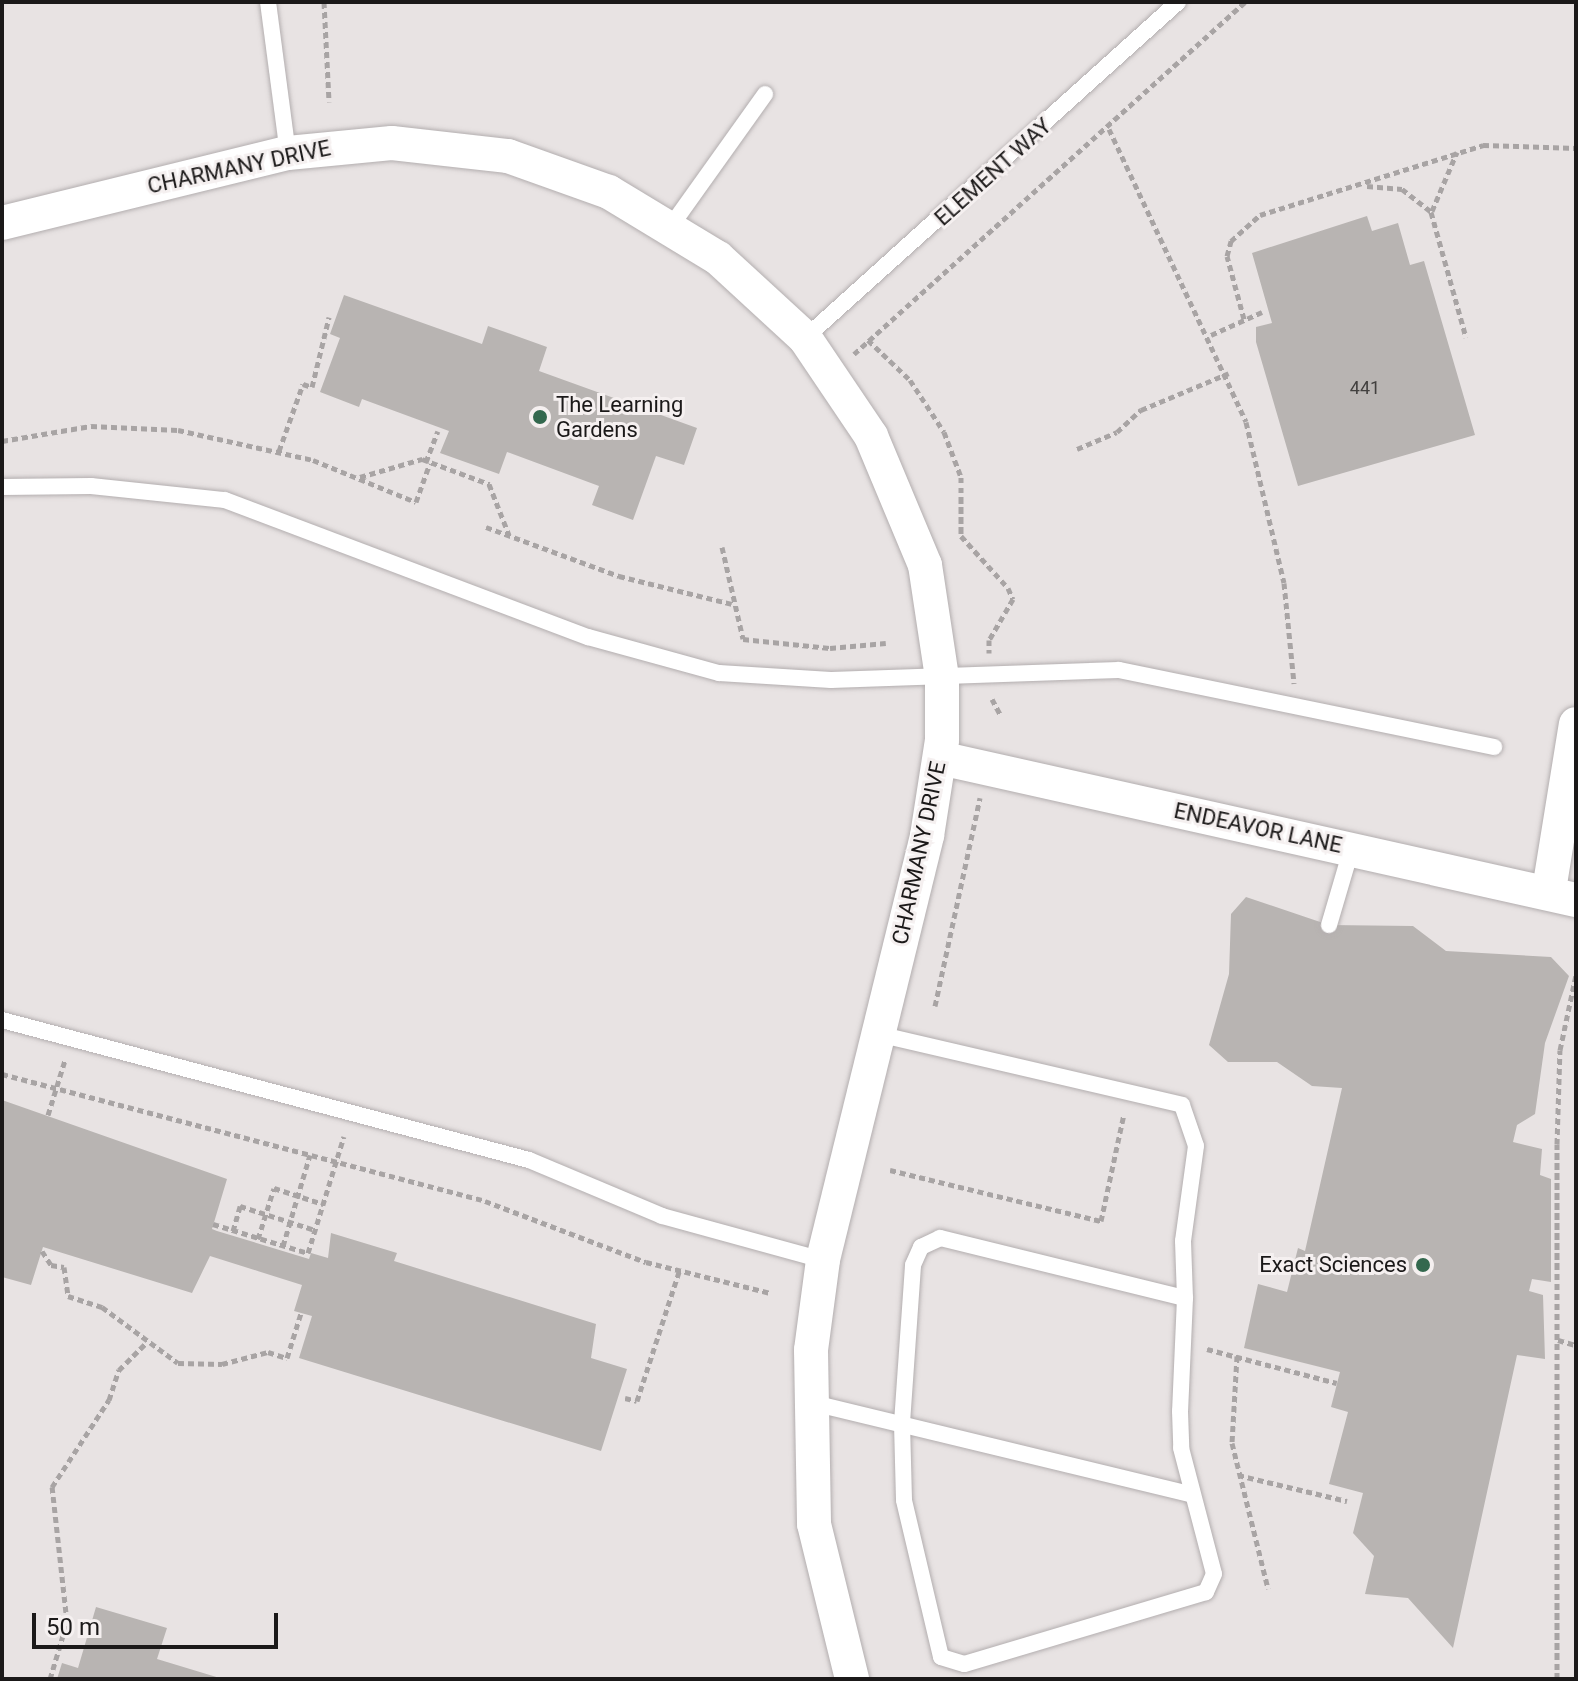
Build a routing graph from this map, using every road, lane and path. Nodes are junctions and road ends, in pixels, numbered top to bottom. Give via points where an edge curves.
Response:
1 (268, 2) edge
2 (324, 2) edge
3 (1178, 2) edge
4 (1245, 2) edge
5 (765, 94) dead end
6 (329, 102) dead end
7 (1109, 129) junction
8 (1576, 148) edge
9 (1457, 152) junction
10 (288, 153) junction
11 (1362, 185) junction
12 (1431, 212) junction
13 (2, 223) edge
14 (671, 226) junction
15 (1262, 312) dead end
16 (329, 317) dead end
17 (1244, 319) junction
18 (1211, 335) junction
19 (1466, 337) dead end
20 (805, 338) junction
21 (868, 340) junction
22 (853, 355) dead end
23 (1229, 373) junction
24 (438, 431) dead end
25 (2, 441) edge
26 (1077, 449) dead end
27 (279, 451) junction
28 (428, 462) junction
29 (360, 477) junction
30 (2, 487) edge
31 (486, 527) dead end
32 (509, 536) junction
33 (722, 547) dead end
34 (732, 604) junction
35 (886, 643) dead end
36 (990, 675) junction
37 (942, 677) junction
38 (1296, 704) junction
39 (1001, 716) dead end
40 (1576, 724) edge
41 (1494, 747) dead end
42 (940, 758) junction
43 (980, 797) dead end
44 (1352, 847) junction
45 (1562, 895) edge
46 (1329, 925) dead end
47 (1576, 975) edge
48 (935, 1006) dead end
49 (2, 1020) edge
50 (878, 1034) junction
51 (72, 1040) junction
52 (2, 1074) edge
53 (56, 1089) junction
54 (1128, 1092) junction
55 (351, 1112) junction
56 (48, 1115) dead end
57 (310, 1155) junction
58 (336, 1162) junction
59 (890, 1170) dead end
60 (298, 1195) junction
61 (323, 1204) junction
62 (266, 1214) junction
63 (290, 1222) junction
64 (213, 1224) dead end
65 (315, 1230) junction
66 (233, 1231) junction
67 (258, 1239) junction
68 (283, 1246) junction
69 (42, 1251) dead end
70 (823, 1260) junction
71 (679, 1272) junction
72 (770, 1293) dead end
73 (1185, 1298) junction
74 (301, 1313) dead end
75 (1558, 1340) junction
76 (146, 1343) junction
77 (1576, 1345) edge
78 (1337, 1383) dead end
79 (625, 1398) dead end
80 (807, 1401) junction
81 (902, 1423) junction
82 (1238, 1475) junction
83 (1192, 1495) junction
84 (1347, 1501) dead end
85 (1268, 1589) dead end
86 (50, 1679) edge
87 (852, 1679) edge
88 (1557, 1679) edge

1 - 10 lane
2 - 6 path
3 - 20 lane, ELEMENT WAY
4 - 7 path
5 - 14 lane
7 - 18 path
7 - 21 path
8 - 9 path via 1483,145
9 - 11 path
9 - 12 path
10 - 13 street, CHARMANY DRIVE
10 - 14 street, CHARMANY DRIVE via 392,143 508,156 609,192
11 - 12 path via 1402,189
11 - 17 path via 1243,226 1231,241 1226,272
12 - 19 path
14 - 20 street, CHARMANY DRIVE via 758,290
15 - 17 path
16 - 27 path via 312,387 303,384
17 - 18 path
18 - 23 path
20 - 37 street, CHARMANY DRIVE via 871,436 909,514 928,579
21 - 22 path
21 - 36 path via 910,380 944,432 961,477 961,536 1013,599 989,640
23 - 26 path via 1141,410 1117,432
23 - 38 path via 1274,526
24 - 28 path
25 - 27 path via 56,428 124,426
27 - 29 path
28 - 29 path
28 - 29 path via 416,502
28 - 32 path via 489,484
30 - 37 lane via 91,486 225,500 588,637 719,673
31 - 32 path
32 - 34 path via 654,587
33 - 34 path
34 - 35 path via 743,639 830,648
36 - 37 lane
36 - 38 lane via 1119,670
36 - 39 path
37 - 42 street, CHARMANY DRIVE
38 - 41 lane
40 - 45 street
42 - 44 street, ENDEAVOR LANE
42 - 50 street, CHARMANY DRIVE
43 - 48 path
44 - 45 street, ENDEAVOR LANE
44 - 46 lane
47 - 75 path via 1560,1050
49 - 51 lane
50 - 54 lane
50 - 70 street, CHARMANY DRIVE
51 - 53 path
51 - 55 lane
52 - 53 path
53 - 56 path
53 - 57 path
54 - 59 path via 1101,1221
54 - 73 lane via 1182,1105 1196,1146 1183,1241
55 - 58 path
55 - 70 lane via 529,1160 662,1216
57 - 58 path
57 - 60 path
58 - 61 path
58 - 71 path via 485,1201
60 - 61 path
60 - 62 path via 274,1188
60 - 63 path
61 - 65 path
62 - 63 path
62 - 66 path via 240,1206
62 - 67 path
63 - 65 path
63 - 68 path
64 - 66 path
65 - 68 path via 308,1253
66 - 67 path
67 - 68 path
69 - 76 path via 51,1265 64,1267 68,1296 102,1307
70 - 80 street, CHARMANY DRIVE
71 - 72 path
71 - 79 path via 637,1401
73 - 81 lane via 940,1238 921,1247 913,1265
73 - 83 lane via 1180,1411
74 - 76 path via 287,1358 268,1352 189,1364
75 - 77 path
75 - 88 path
76 - 86 path via 119,1370 109,1400 52,1487 67,1622
78 - 82 path via 1237,1356 1230,1420
80 - 81 lane
80 - 87 street, CHARMANY DRIVE via 814,1524
81 - 83 lane
81 - 83 lane via 910,1535 941,1657 964,1664 1206,1592 1214,1574
82 - 84 path
82 - 85 path

